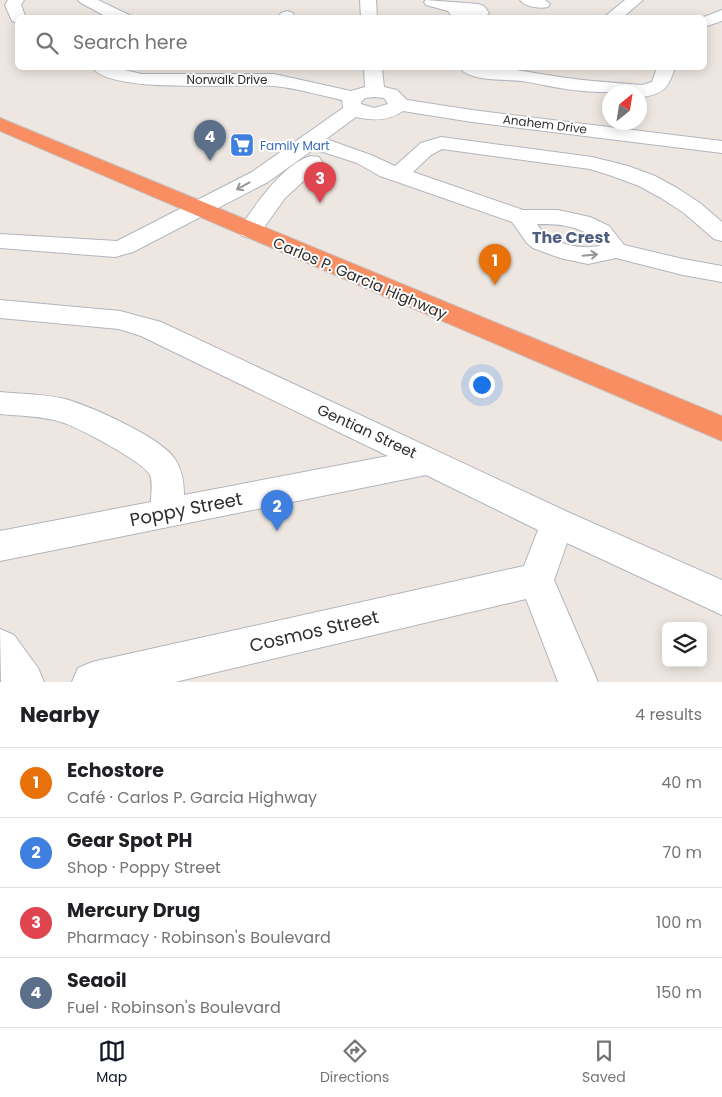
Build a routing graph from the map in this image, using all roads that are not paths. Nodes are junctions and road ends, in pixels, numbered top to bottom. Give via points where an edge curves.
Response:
1 (16, 0) edge
2 (86, 0) edge
3 (368, 0) edge
4 (632, 0) edge
5 (432, 2) dead end
6 (473, 12) edge
7 (17, 15) edge
8 (117, 15) edge
9 (369, 15) edge
10 (614, 15) edge
11 (722, 15) edge
12 (707, 21) edge
13 (107, 70) edge
14 (373, 70) edge
15 (475, 70) edge
16 (571, 70) edge
17 (665, 70) edge
18 (275, 74) edge
19 (561, 83) junction
20 (375, 91) junction
21 (398, 104) junction
22 (360, 107) junction
23 (548, 112) junction
24 (0, 124) edge
25 (722, 147) edge
26 (319, 148) junction
27 (286, 170) junction
28 (394, 172) junction
29 (198, 209) junction
30 (521, 217) junction
31 (250, 231) junction
32 (722, 234) edge
33 (0, 241) edge
34 (616, 250) junction
35 (722, 274) edge
36 (0, 310) edge
37 (0, 403) edge
38 (722, 428) edge
39 (430, 460) junction
40 (168, 513) junction
41 (558, 523) junction
42 (0, 546) edge
43 (536, 580) junction
44 (722, 598) edge
45 (0, 648) edge
46 (24, 682) edge
47 (92, 682) edge
48 (578, 682) edge

1 - 7 street via 13,5
2 - 8 street
3 - 9 street
4 - 10 street
5 - 6 street
11 - 12 street
13 - 18 street, Norwalk Drive via 126,78
14 - 20 street
15 - 19 street
16 - 19 street
17 - 19 street via 658,87 649,90
18 - 22 street, Norwalk Drive
19 - 23 street
20 - 21 street via 394,96
20 - 22 street via 360,93
21 - 22 street via 391,111
21 - 23 street, Anahem Drive via 472,116
22 - 26 street
23 - 25 street, Anahem Drive
24 - 29 highway, Carlos P. Garcia Highway
26 - 27 street
26 - 28 street via 353,170
27 -> 29 street
27 - 31 street
28 - 30 street
28 - 32 street via 432,144 441,143 592,164 647,181 692,208
29 - 31 highway, Carlos P. Garcia Highway
29 - 33 street via 118,249
30 - 34 street via 582,222 601,231
30 -> 34 street via 535,238 569,253 588,256
31 - 38 highway, Carlos P. Garcia Highway
34 - 35 street
36 - 39 street, Gentian Street via 109,318 140,325
37 - 40 street via 66,411 142,450 163,467
39 - 40 street, Poppy Street
39 - 41 street, Gentian Street
40 - 42 street, Poppy Street
41 - 43 street
41 - 44 street, Gentian Street
43 - 47 street, Cosmos Street
43 - 48 street
45 - 46 street

